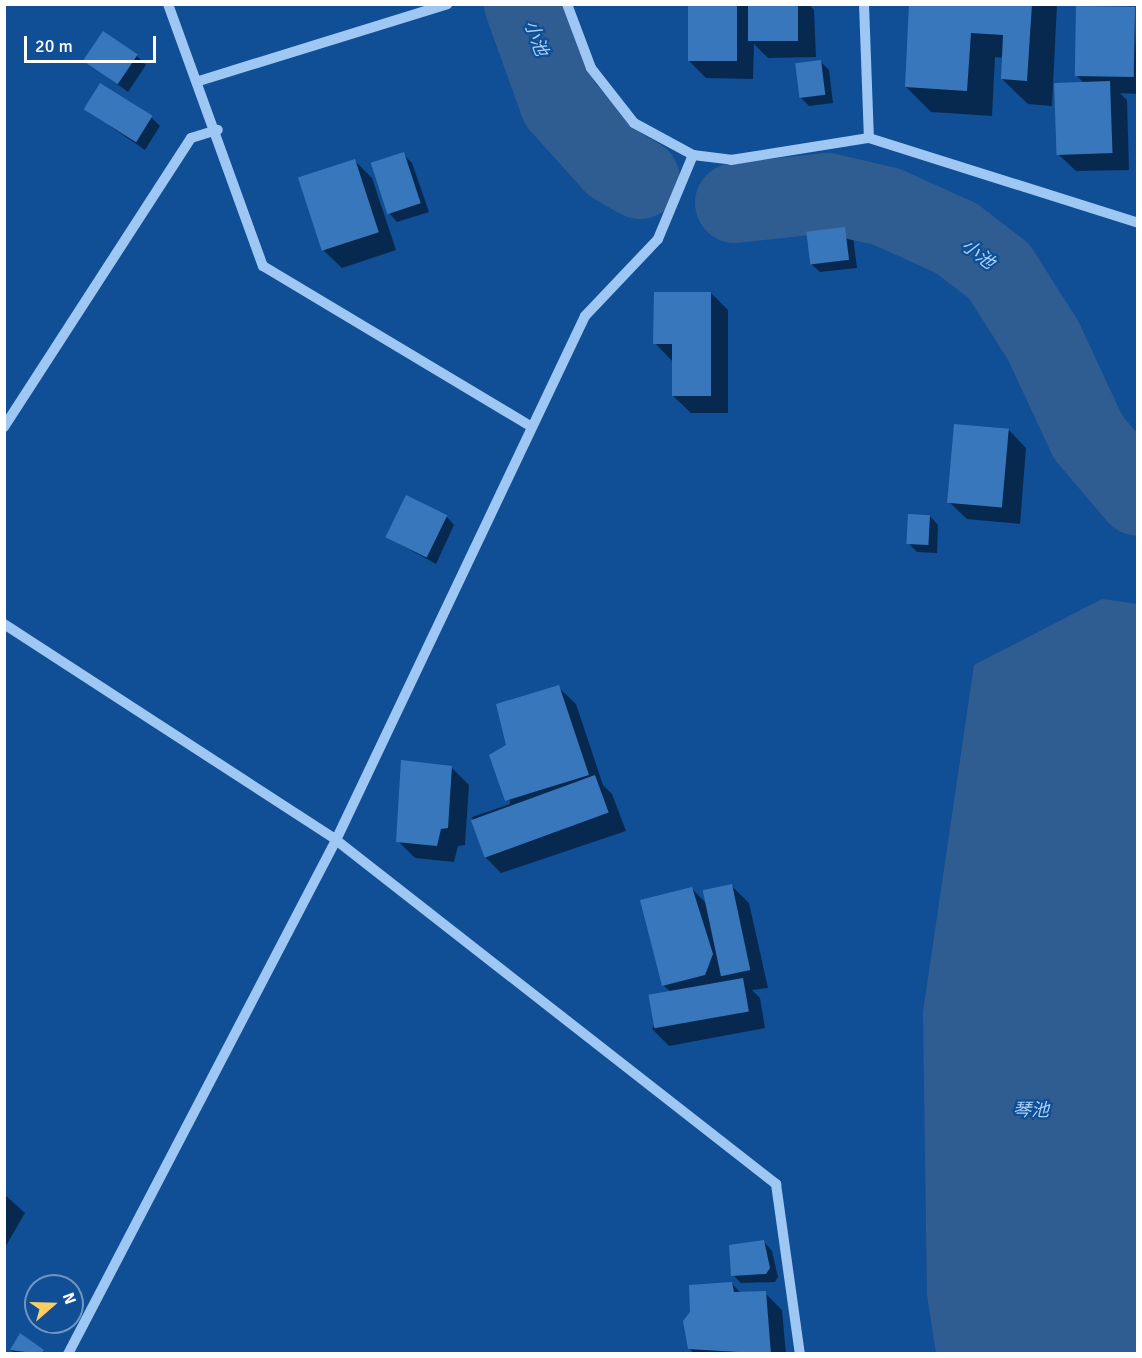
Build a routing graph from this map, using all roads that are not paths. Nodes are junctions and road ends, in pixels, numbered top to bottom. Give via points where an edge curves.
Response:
1 (168, 4) edge
2 (447, 4) edge
3 (567, 4) edge
4 (864, 4) edge
5 (199, 81) junction
6 (218, 130) junction
7 (869, 138) junction
8 (693, 155) junction
9 (1137, 223) edge
10 (530, 426) junction
11 (4, 427) edge
12 (4, 624) edge
13 (336, 840) junction
14 (68, 1353) edge
15 (800, 1353) edge

1 - 5 street
2 - 5 street
3 - 8 street via 591,68 634,123
4 - 7 street
5 - 6 street
6 - 10 street via 263,266
6 - 11 street via 191,138
7 - 8 street via 731,160
7 - 9 street
8 - 10 street via 658,239 585,316
10 - 13 street
12 - 13 street
13 - 14 street
13 - 15 street via 776,1184

